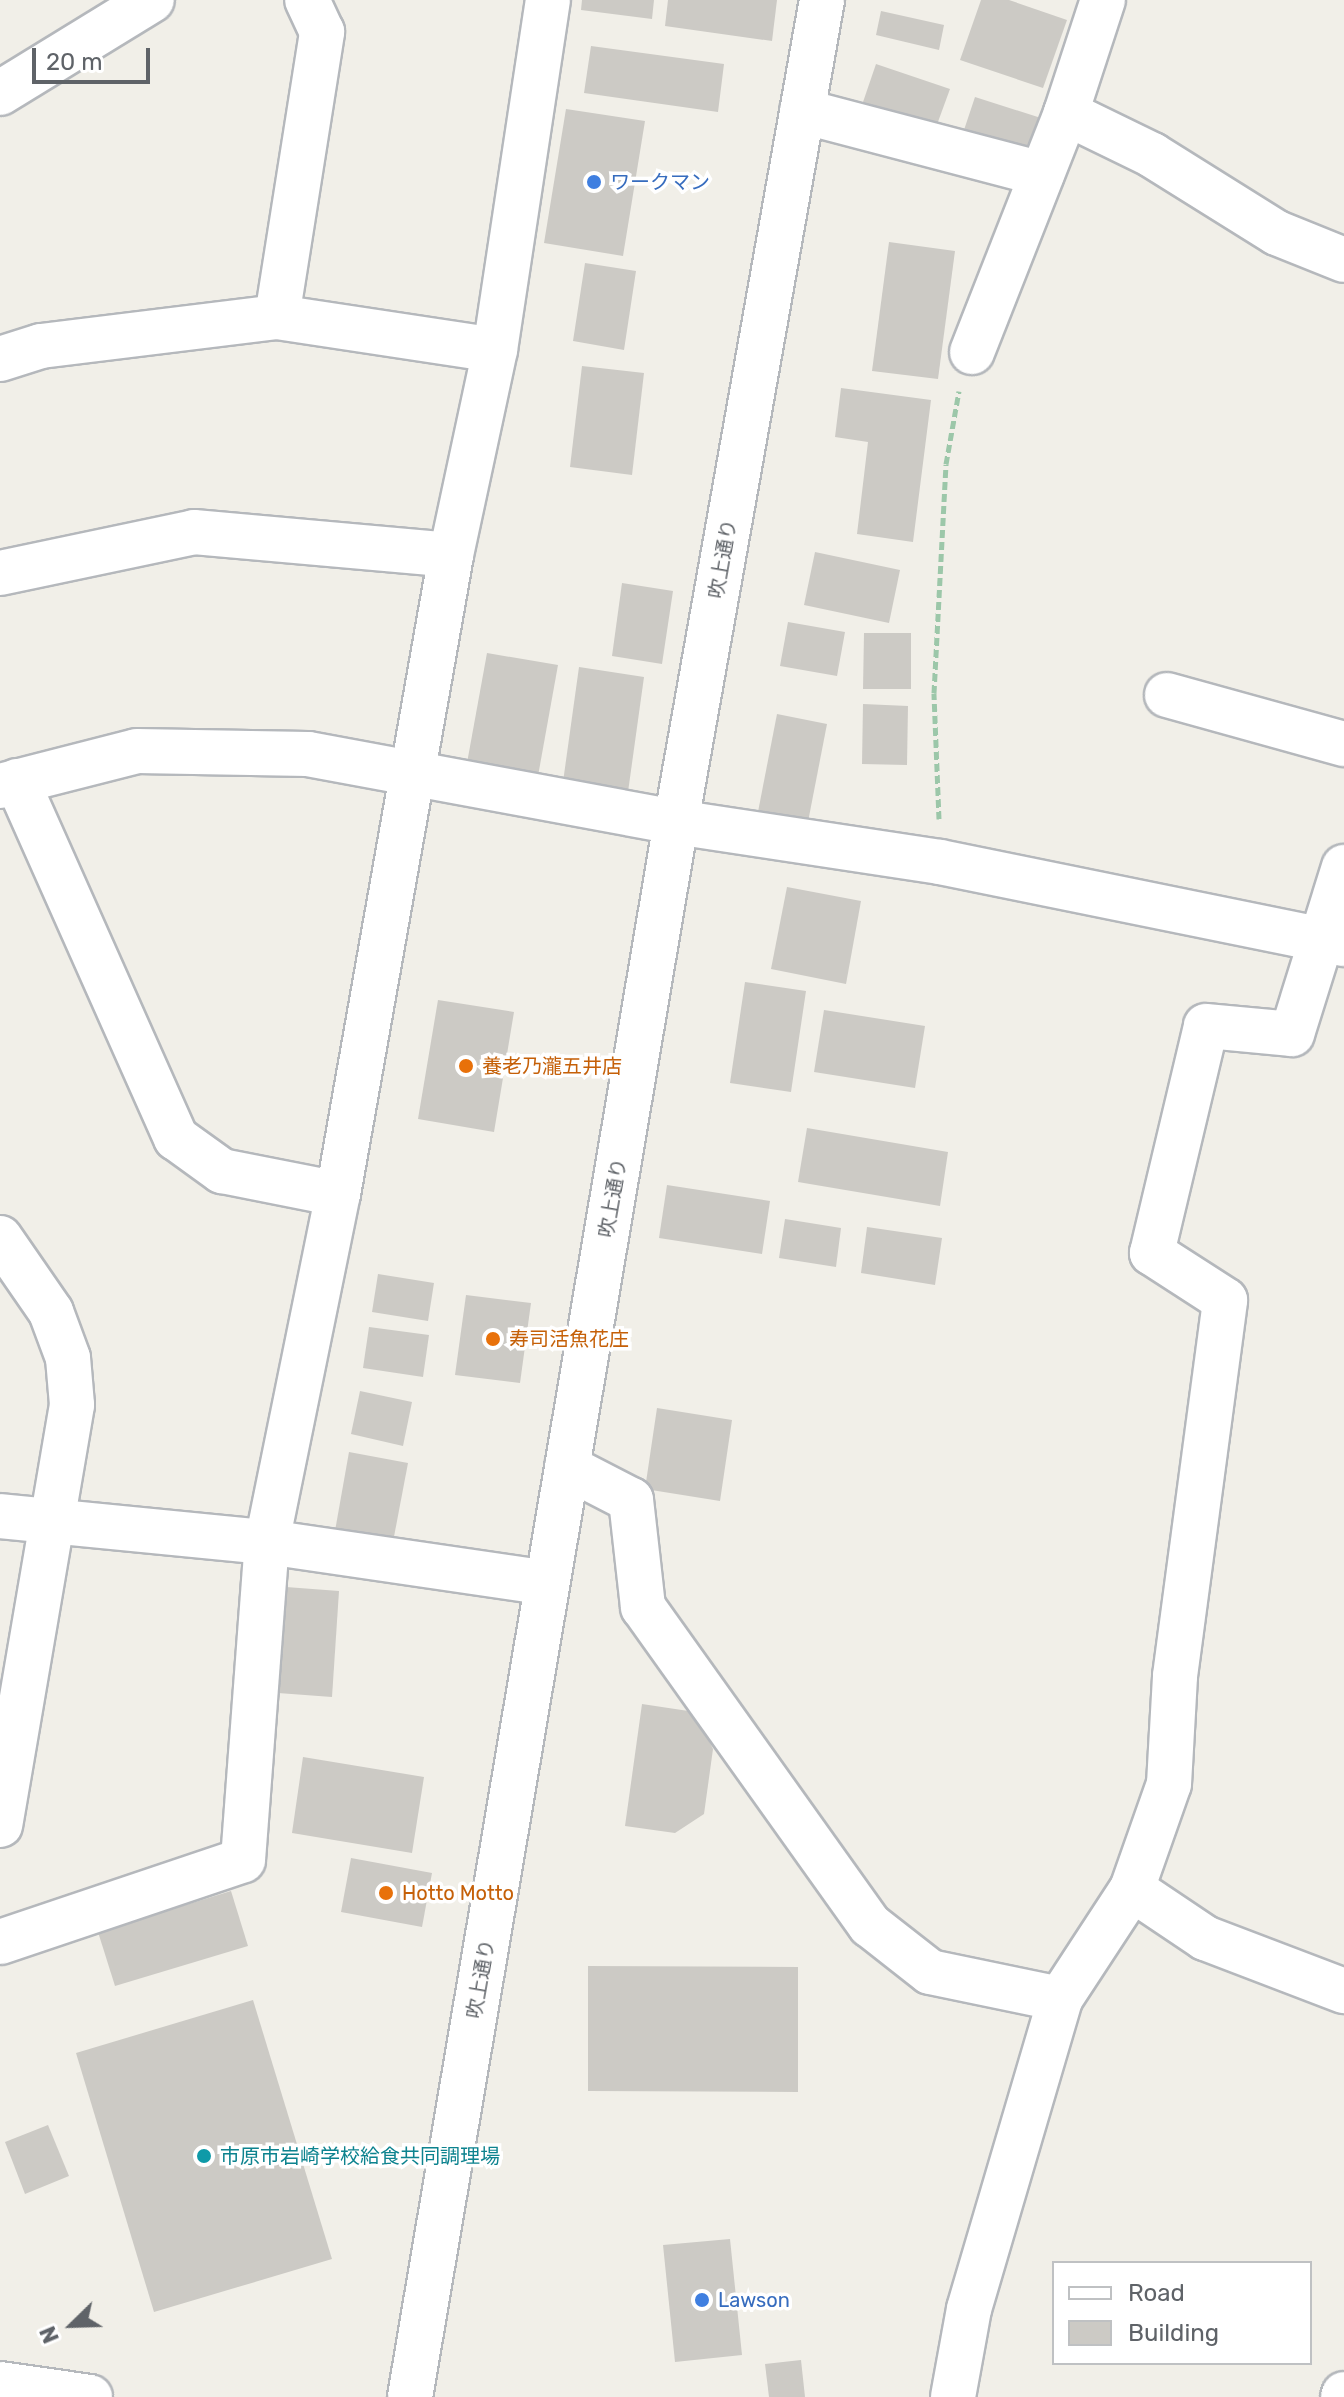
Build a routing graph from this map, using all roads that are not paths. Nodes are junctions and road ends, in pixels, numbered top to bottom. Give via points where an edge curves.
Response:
1 (152, 0) edge
2 (307, 0) edge
3 (548, 0) edge
4 (822, 0) edge
5 (1103, 0) edge
6 (0, 93) edge
7 (802, 111) junction
8 (1066, 113) junction
9 (1042, 174) junction
10 (1344, 260) edge
11 (277, 317) junction
12 (495, 350) junction
13 (972, 352) road end
14 (0, 359) edge
15 (451, 555) junction
16 (0, 573) edge
17 (1167, 695) dead end
18 (1344, 744) edge
19 (415, 775) junction
20 (8, 783) edge
21 (676, 822) junction
22 (1344, 867) edge
23 (1332, 941) edge
24 (338, 1194) junction
25 (0, 1238) edge
26 (567, 1467) junction
27 (0, 1516) edge
28 (51, 1525) junction
29 (267, 1542) junction
30 (547, 1583) junction
31 (0, 1825) edge
32 (1132, 1889) junction
33 (0, 1942) edge
34 (1344, 1991) edge
35 (1060, 1999) junction
36 (0, 2384) edge
37 (90, 2397) edge
38 (410, 2397) edge
39 (953, 2397) edge

1 - 6 street
2 - 11 street via 322,32
3 - 12 street
4 - 7 street, 吹上通り
5 - 8 street
7 - 9 street
7 - 21 street, 吹上通り
8 - 9 street
8 - 10 street via 1152,155 1277,233
9 - 13 street
11 - 12 street
11 - 14 street via 41,346
12 - 15 street
15 - 16 street via 194,532
15 - 19 street
17 - 18 street
19 - 20 street via 308,754 137,751
19 - 21 street
19 - 24 street
20 - 24 street via 176,1138 222,1171
21 - 23 street via 940,862
21 - 26 street, 吹上通り
22 - 23 street
23 - 32 street via 1292,1034 1206,1026 1152,1253 1225,1300 1175,1676 1169,1784
24 - 29 street
25 - 28 street via 51,1312 68,1358 72,1405
26 - 30 street, 吹上通り
26 - 35 street via 631,1500 643,1607 870,1925 930,1972
27 - 28 street
28 - 29 street
28 - 31 street
29 - 30 street
29 - 33 street via 243,1860
30 - 38 street, 吹上通り
32 - 34 street via 1205,1938
32 - 35 street
35 - 39 street via 969,2309
36 - 37 street

